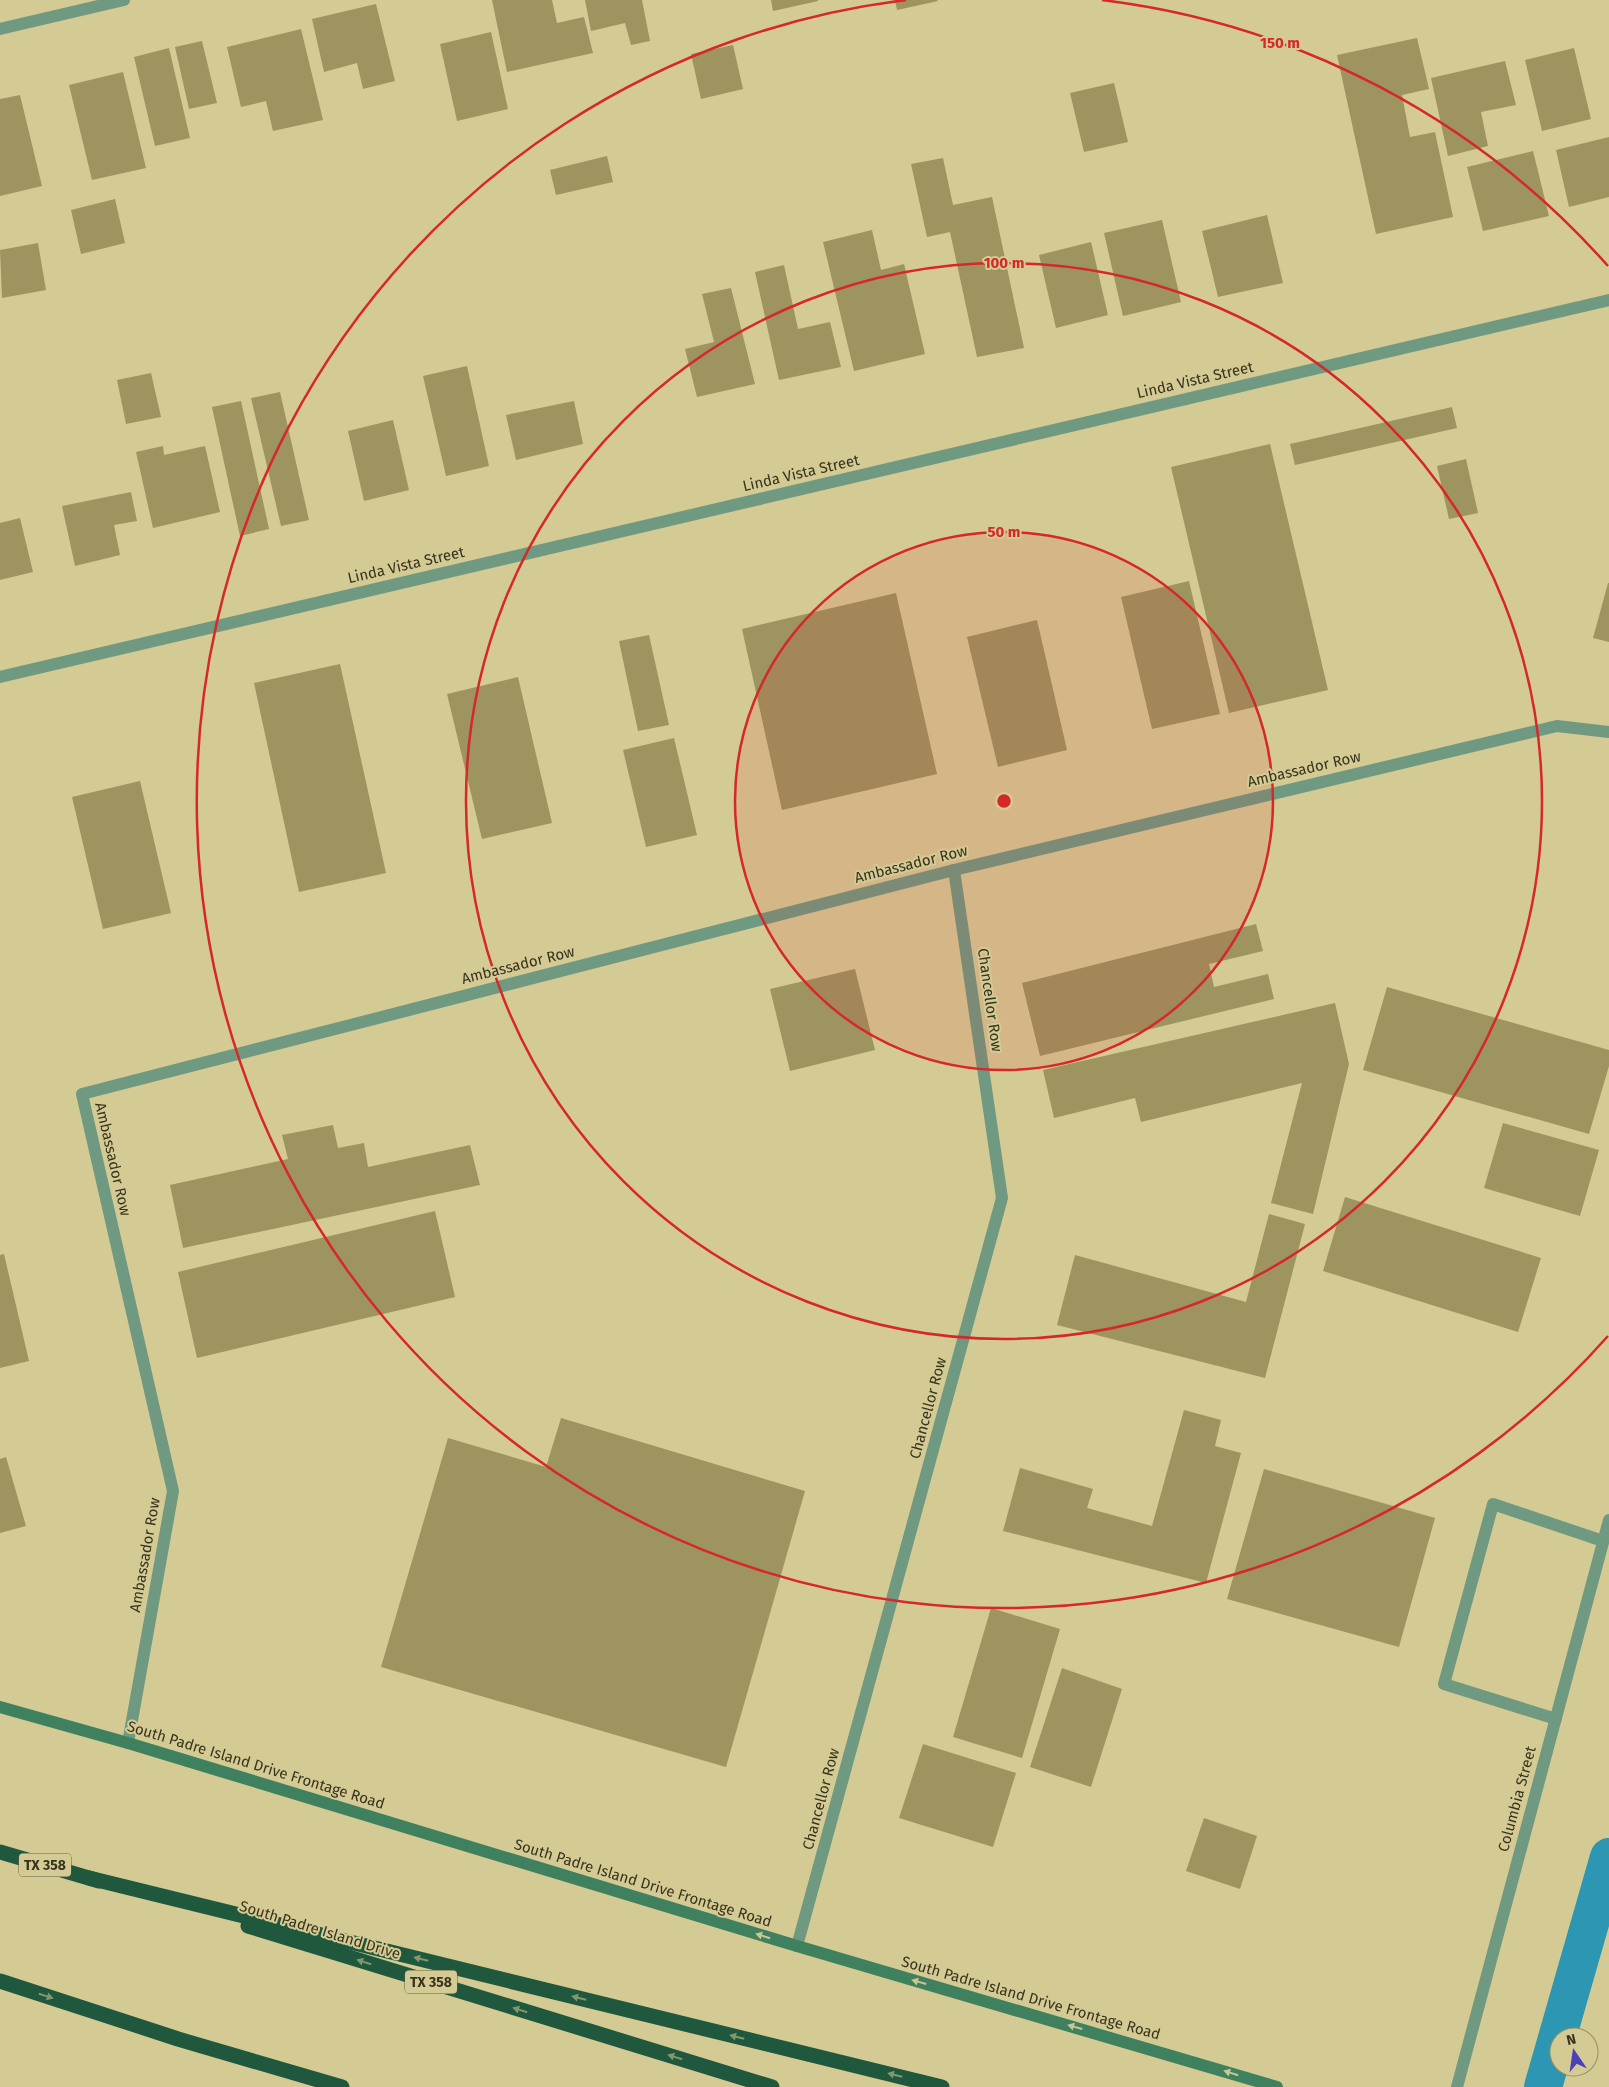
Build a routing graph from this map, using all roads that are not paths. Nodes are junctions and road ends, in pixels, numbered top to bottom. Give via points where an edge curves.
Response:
1 (124, 0) edge
2 (0, 29) edge
3 (1609, 300) edge
4 (0, 677) edge
5 (1609, 732) edge
6 (954, 870) junction
7 (1609, 1520) edge
8 (1603, 1541) junction
9 (0, 1707) edge
10 (1556, 1719) junction
11 (128, 1743) junction
12 (0, 1852) edge
13 (89, 1878) junction
14 (797, 1946) junction
15 (0, 1982) edge
16 (178, 2038) junction
17 (311, 2087) edge
18 (342, 2087) edge
19 (772, 2087) edge
20 (942, 2087) edge
21 (1277, 2087) edge
22 (1456, 2087) edge

1 - 2 street
3 - 4 street, Linda Vista Street
5 - 6 street, Ambassador Row via 1557,726
6 - 11 street, Ambassador Row via 82,1094 173,1491
6 - 14 street, Chancellor Row via 1002,1198
7 - 8 street, Columbia Street
8 - 10 street, Columbia Street
8 - 10 street via 1493,1504 1444,1684
9 - 11 main road, South Padre Island Drive Frontage Road
10 - 22 street, Columbia Street
14 -> 11 main road, South Padre Island Drive Frontage Road
12 - 13 highway, South Padre Island Drive / TX 358
19 -> 13 highway, South Padre Island Drive / TX 358
20 -> 13 highway
21 -> 14 main road, South Padre Island Drive Frontage Road
15 -> 16 highway
16 - 17 highway
16 - 18 highway

